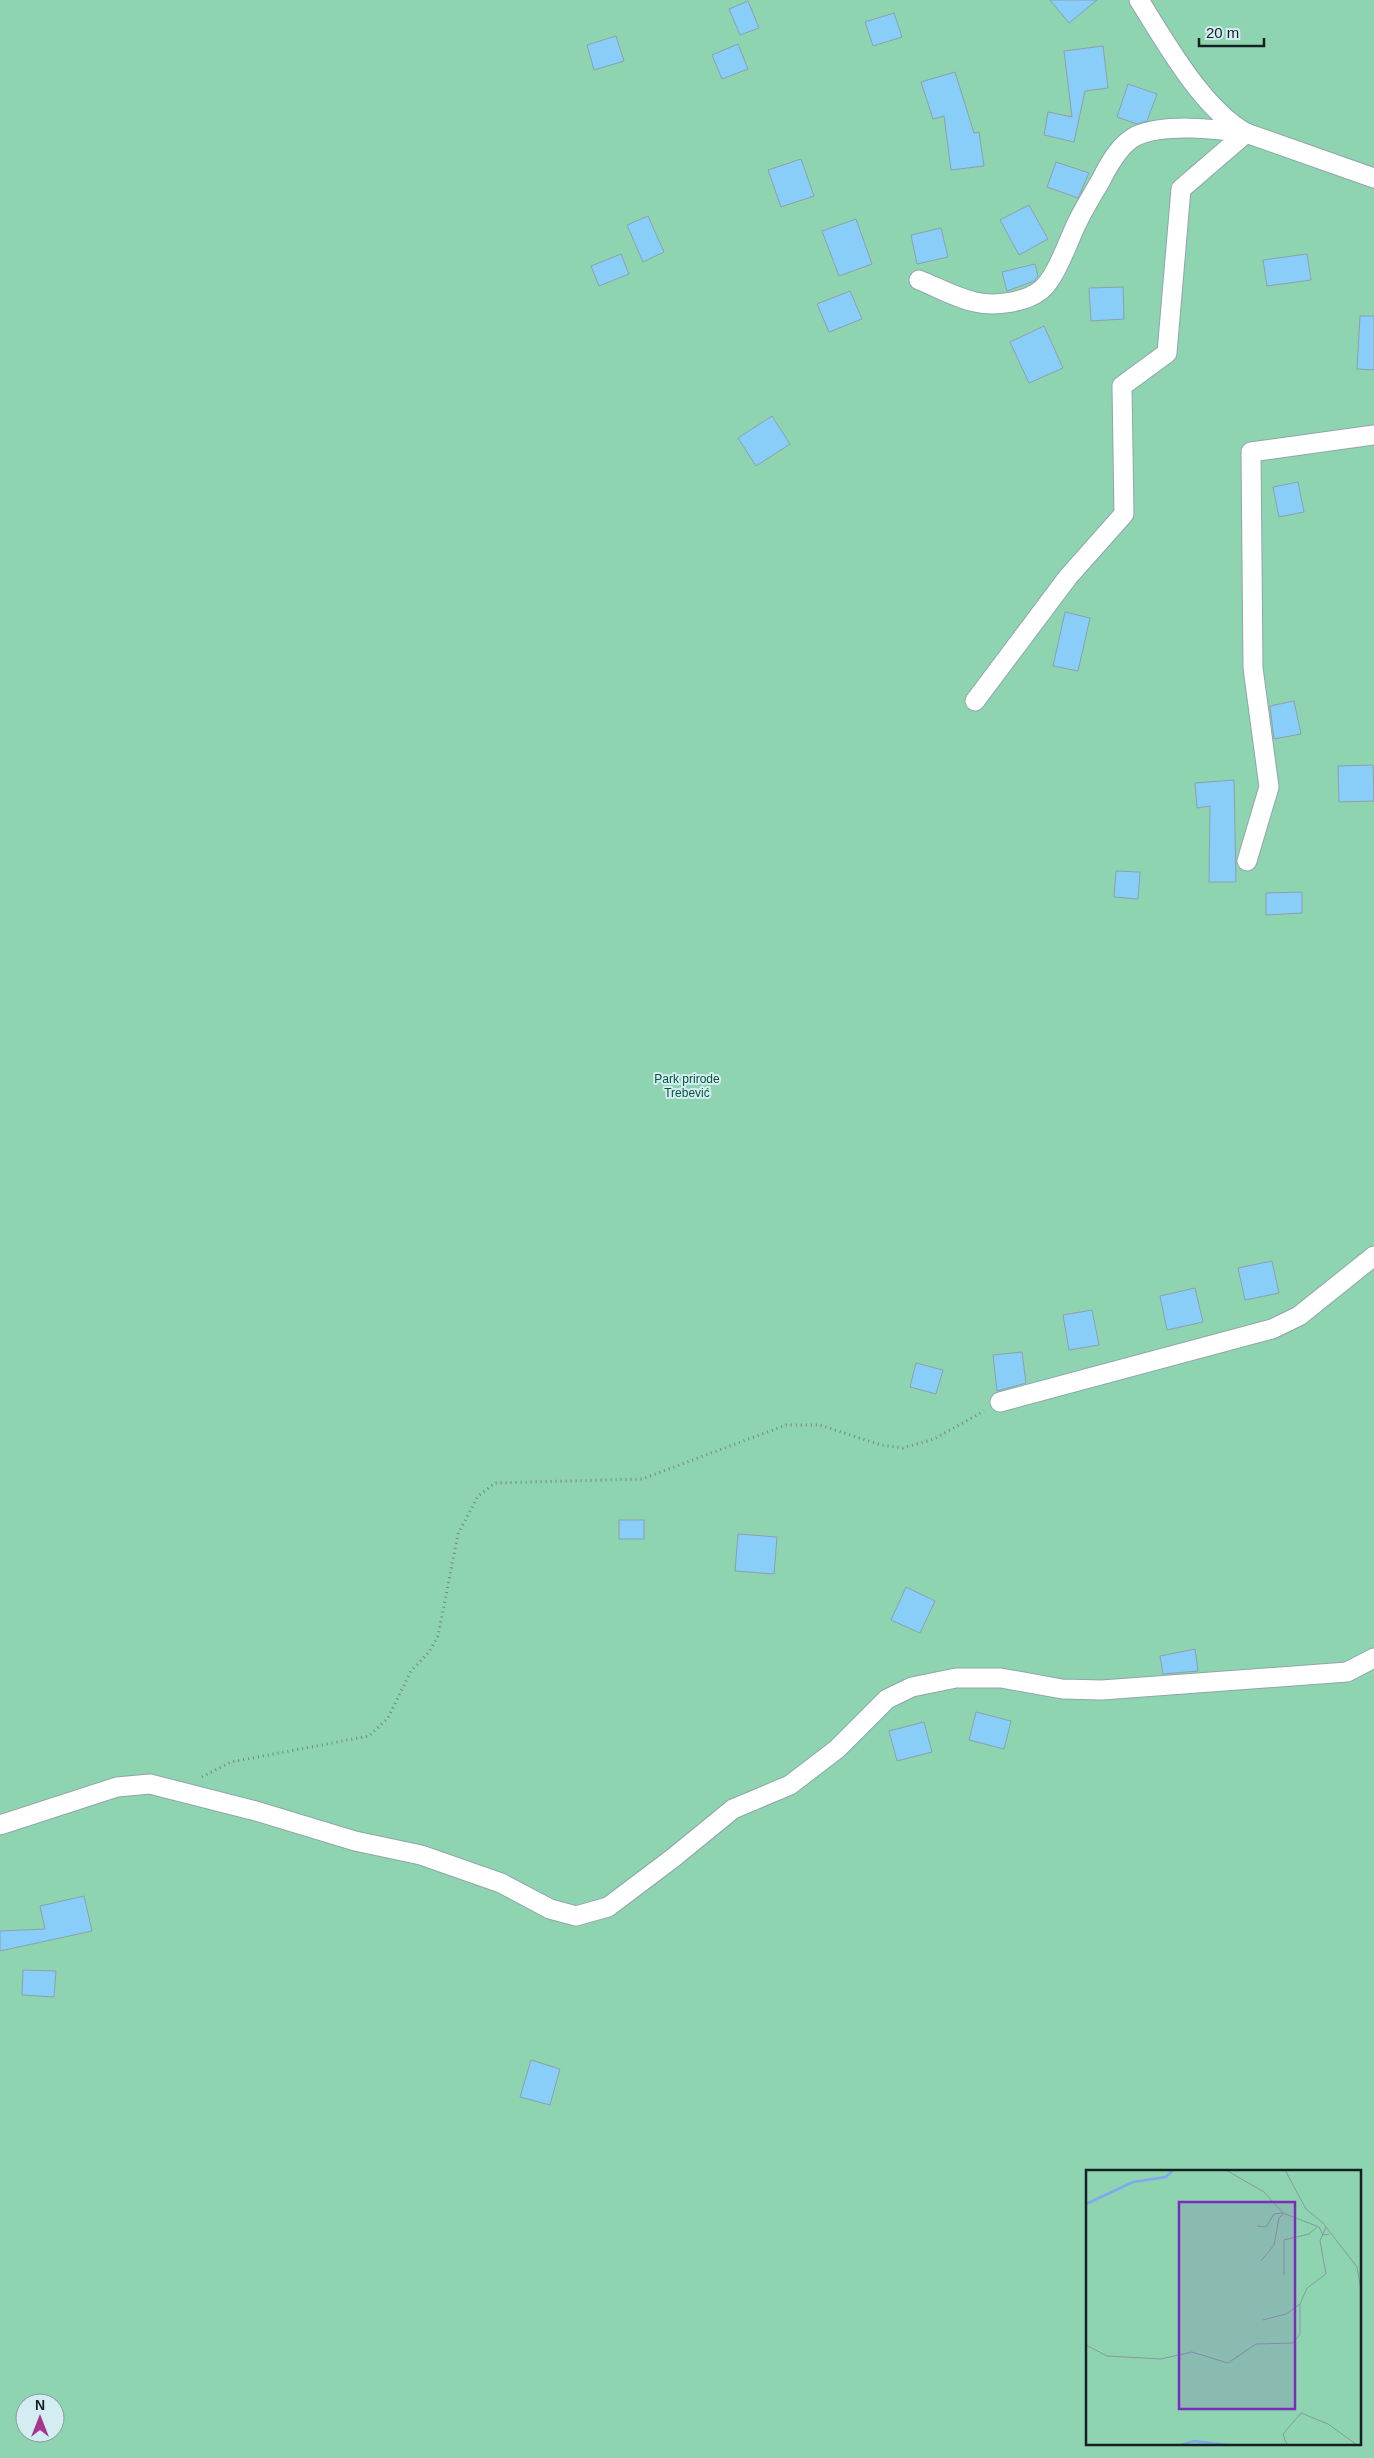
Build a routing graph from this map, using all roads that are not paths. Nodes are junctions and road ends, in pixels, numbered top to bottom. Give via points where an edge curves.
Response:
1 (1139, 0) edge
2 (1246, 133) junction
3 (1374, 178) edge
4 (919, 280) dead end
5 (1374, 435) edge
6 (975, 701) dead end
7 (1247, 861) dead end
8 (1374, 1256) edge
9 (1000, 1402) road end
10 (1374, 1658) edge
11 (0, 1825) edge

1 - 2 street via 1174,56 1210,103 1229,124
2 - 3 street
2 - 4 street via 1197,129 1156,131 1126,143 1099,183 1051,277 1043,289 1030,297 1006,303 976,303
2 - 6 street via 1180,189 1167,353 1122,386 1124,514 1068,577
5 - 7 street via 1251,452 1254,668 1269,787
8 - 9 street via 1299,1316 1272,1329
10 - 11 street via 1347,1672 1102,1690 1062,1689 1001,1678 956,1678 912,1687 887,1699 837,1749 790,1785 733,1809 608,1907 576,1916 550,1909 501,1883 421,1855 150,1784 117,1787

